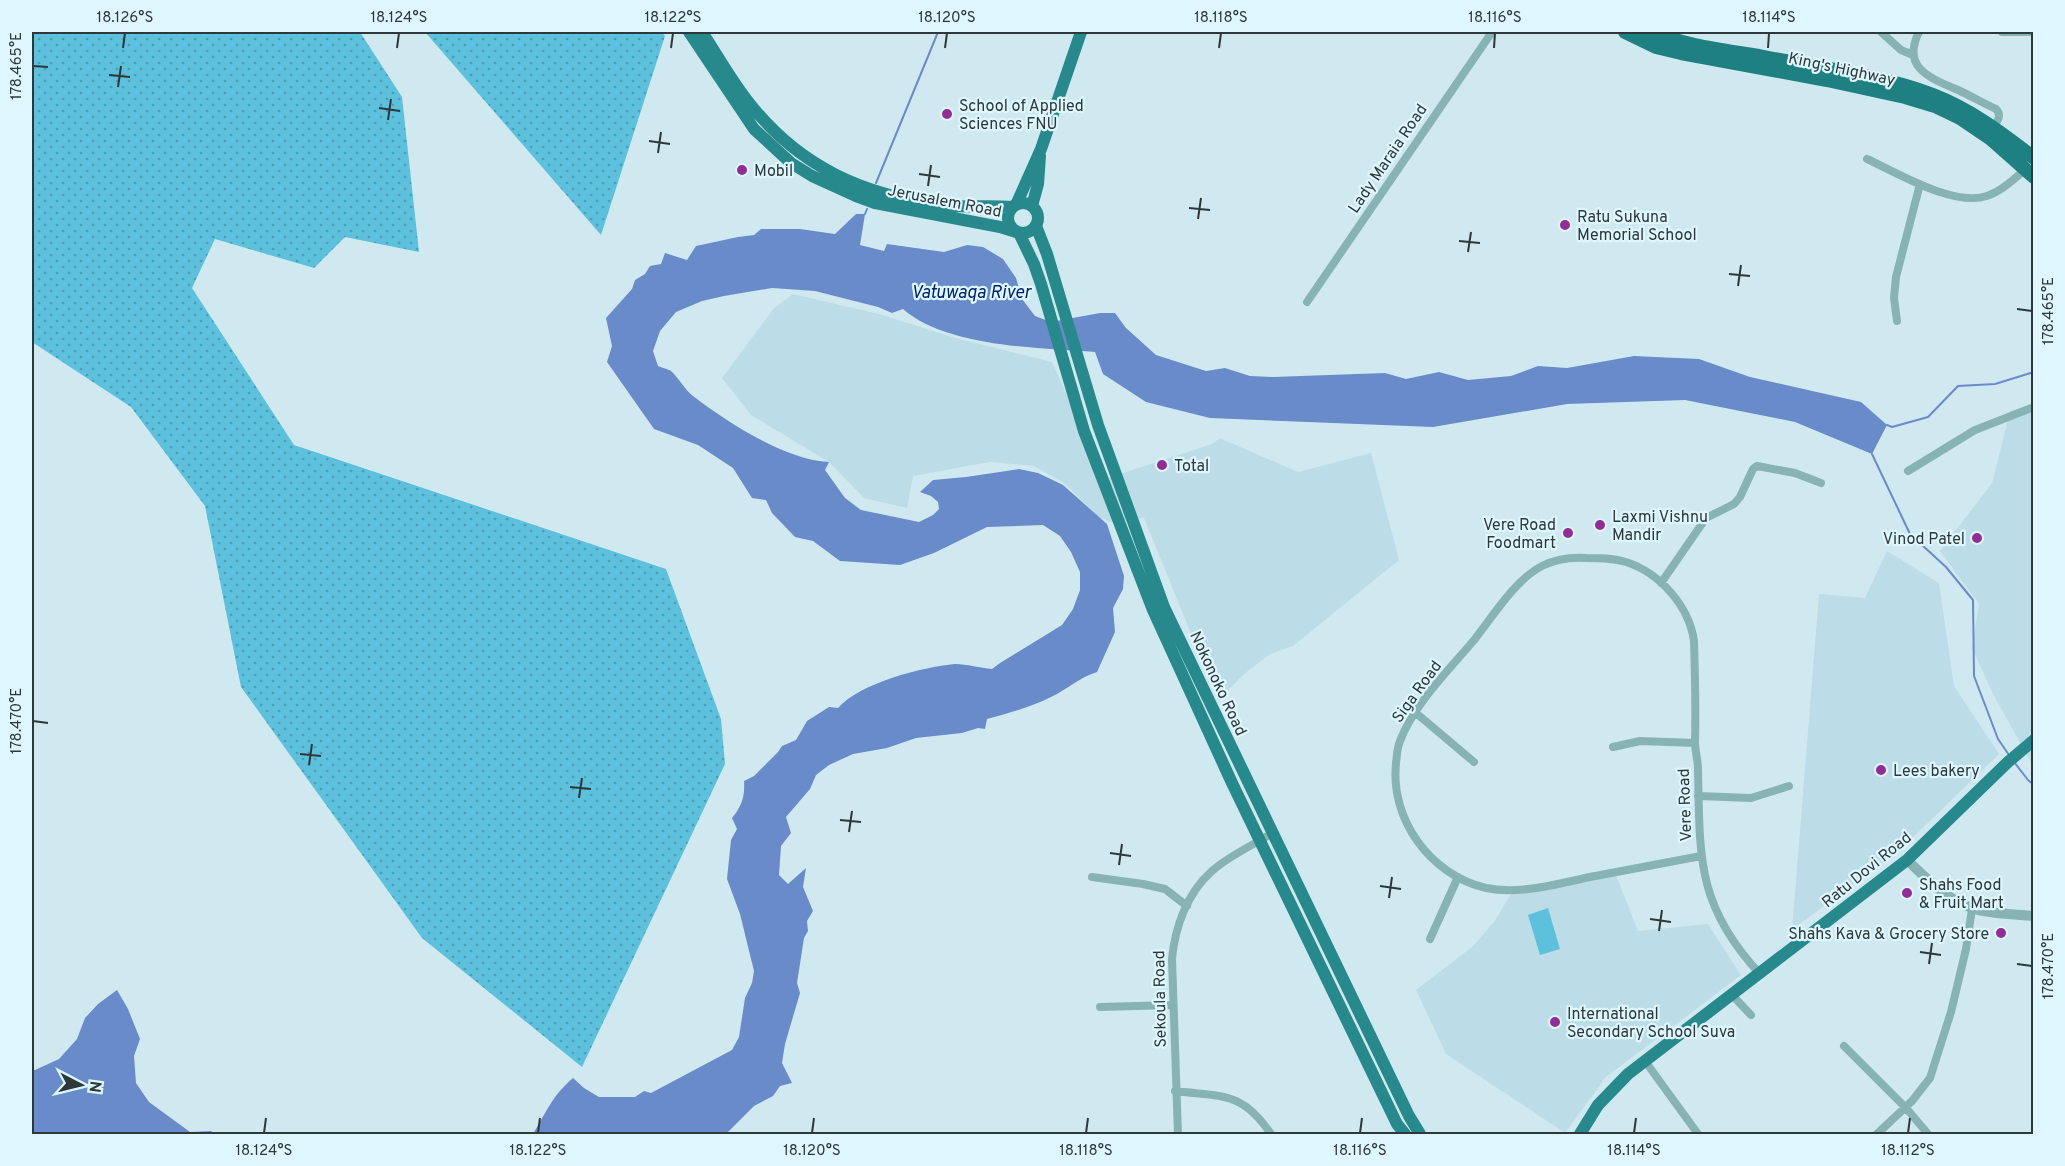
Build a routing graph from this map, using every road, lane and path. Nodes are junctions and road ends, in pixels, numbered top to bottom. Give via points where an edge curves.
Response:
1 (689, 32) edge
2 (702, 32) edge
3 (1081, 32) edge
4 (1492, 32) edge
5 (1625, 32) edge
6 (1652, 32) edge
7 (1881, 32) edge
8 (1920, 32) edge
9 (2002, 32) edge
10 (2034, 32) edge
11 (1913, 55) junction
12 (1994, 127) junction
13 (1041, 148) junction
14 (1867, 159) dead end
15 (2031, 168) edge
16 (1920, 184) junction
17 (1014, 206) junction
18 (1032, 206) junction
19 (1036, 226) junction
20 (1018, 232) junction
21 (1307, 302) dead end
22 (1897, 321) dead end
23 (2034, 407) edge
24 (1908, 471) dead end
25 (1821, 483) dead end
26 (1144, 570) junction
27 (1661, 583) junction
28 (1689, 620) joint
29 (1416, 713) junction
30 (2034, 740) edge
31 (1695, 743) junction
32 (1613, 747) dead end
33 (1474, 762) dead end
34 (1789, 786) dead end
35 (1698, 796) junction
36 (1267, 837) junction
37 (1701, 856) junction
38 (1907, 860) junction
39 (1092, 877) dead end
40 (1458, 877) junction
41 (1187, 906) junction
42 (1972, 909) junction
43 (2034, 916) edge
44 (1430, 939) dead end
45 (1760, 974) junction
46 (1732, 995) junction
47 (1173, 1005) junction
48 (1100, 1007) dead end
49 (1751, 1015) dead end
50 (1844, 1046) dead end
51 (1645, 1061) junction
52 (1175, 1091) junction
53 (1906, 1108) junction
54 (1178, 1134) edge
55 (1271, 1134) edge
56 (1405, 1134) edge
57 (1420, 1134) edge
58 (1580, 1134) edge
59 (1698, 1134) edge
60 (1877, 1134) edge
61 (1928, 1134) edge

1 - 20 main road, Jerusalem Road via 754,129 791,163 812,176 875,203
2 - 17 main road, Jerusalem Road via 750,104 770,126 788,145 834,174 896,198 942,205
3 - 13 main road
4 - 21 street, Lady Maraia Road
5 - 15 highway, King's Highway via 1656,47 1681,53 1827,80 1935,106 1968,123
6 - 12 highway, King's Highway via 1709,48 1914,89
7 - 11 street
8 - 11 street
9 - 10 street
11 - 12 street via 1924,73 1996,108 1999,117
12 - 15 highway, King's Highway
13 - 17 main road
13 - 18 main road
14 - 16 street
15 - 16 street via 1987,196 1951,196
16 - 22 street via 1896,277
17 - 18 main road
17 - 20 main road via 1008,220
18 - 19 main road via 1038,217
19 - 20 main road via 1029,232
19 - 26 main road, Nokonoko Road
20 - 26 main road, Nokonoko Road via 1034,264 1084,431
23 - 24 street via 1975,430
25 - 27 street via 1757,466 1740,498 1706,518
26 - 36 main road, Nokonoko Road
27 - 28 street, Siga Road
27 - 29 street, Siga Road via 1641,568 1606,558 1567,558 1542,566 1512,592
28 - 31 street, Vere Road via 1694,640
29 - 33 street
29 - 40 street, Siga Road via 1399,743 1395,774 1400,809 1426,852
30 - 38 main road, Ratu Dovi Road
31 - 32 street via 1629,742
31 - 35 street, Vere Road
34 - 35 street via 1751,798
35 - 37 street, Vere Road
36 - 41 street, Sekoula Road via 1211,871
36 - 56 main road, Nokonoko Road via 1397,1124
36 - 57 main road, Nokonoko Road
37 - 40 street, Siga Road via 1511,890 1486,888
37 - 45 street, Vere Road via 1712,904 1741,954
38 - 42 street via 1934,885
38 - 45 main road, Ratu Dovi Road
39 - 41 street via 1165,889
40 - 44 street
41 - 47 street, Sekoula Road via 1174,937
42 - 43 street
42 - 53 street via 1941,1047 1930,1078
45 - 46 main road, Ratu Dovi Road
46 - 49 street
46 - 51 main road, Ratu Dovi Road
47 - 48 street
47 - 52 street, Sekoula Road
50 - 53 street
51 - 58 main road, Ratu Dovi Road via 1598,1105
51 - 59 street
52 - 54 street, Sekoula Road
52 - 55 street via 1237,1100 1255,1112
53 - 60 street
53 - 61 street

